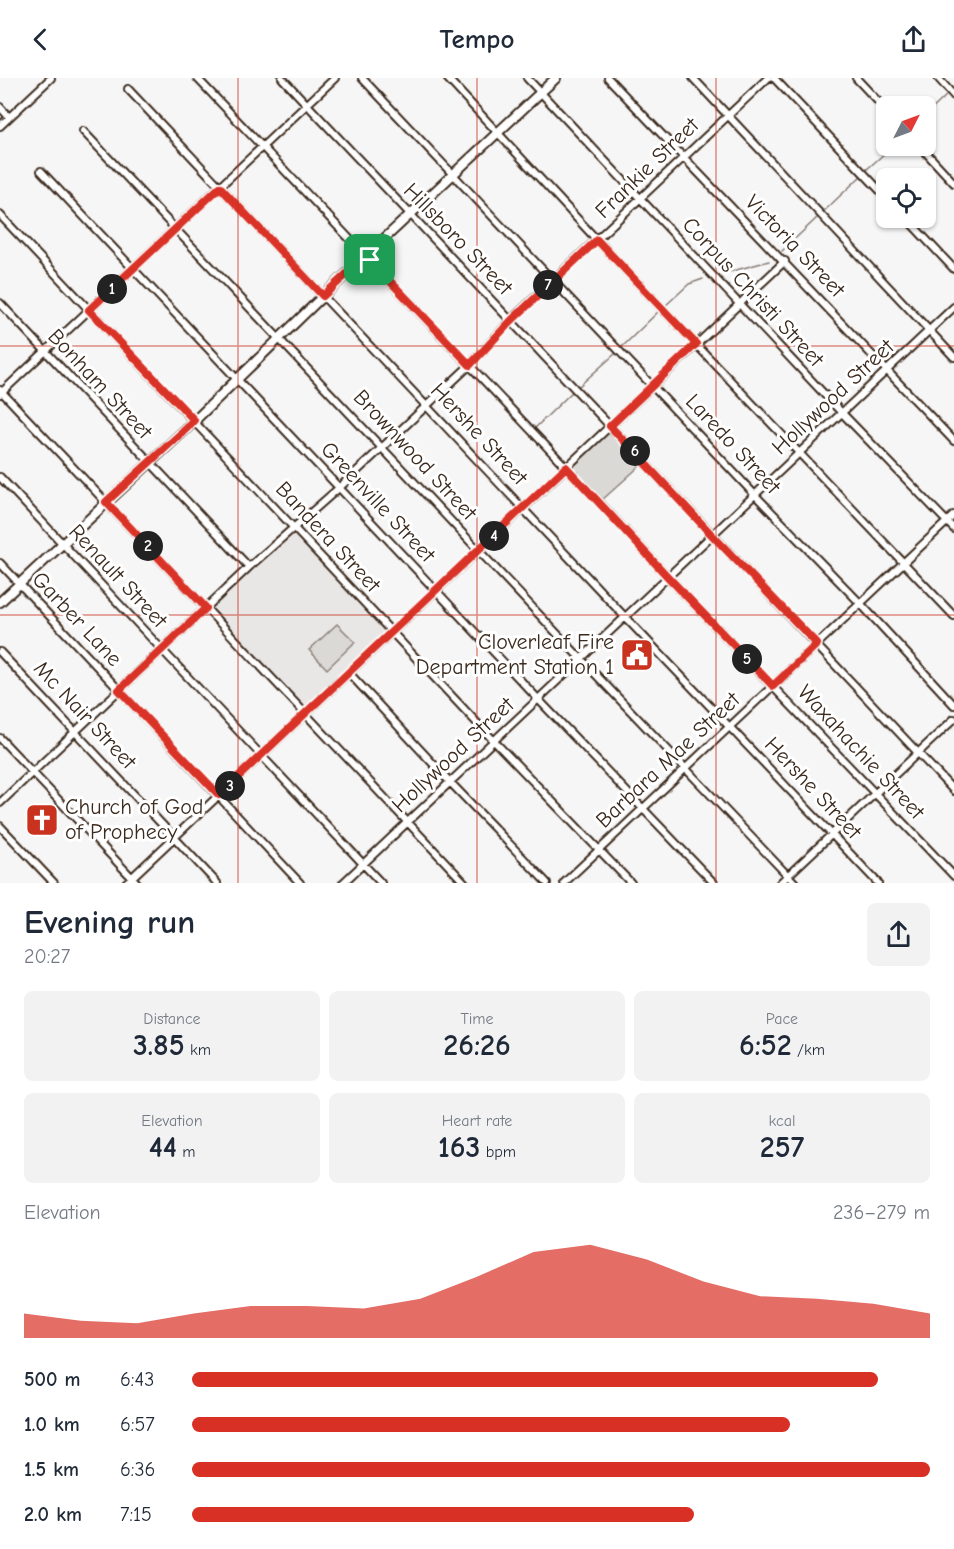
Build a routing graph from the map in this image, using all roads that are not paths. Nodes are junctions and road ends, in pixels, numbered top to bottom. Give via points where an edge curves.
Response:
1 (51, 78) edge
2 (197, 78) edge
3 (282, 78) edge
4 (335, 78) edge
5 (362, 78) edge
6 (447, 78) edge
7 (527, 78) edge
8 (556, 78) edge
9 (608, 78) edge
10 (693, 78) edge
11 (768, 78) edge
12 (774, 78) edge
13 (856, 78) edge
14 (938, 78) edge
15 (128, 89) dead end
16 (541, 93) junction
17 (954, 96) edge
18 (876, 99) edge
19 (307, 105) junction
20 (0, 107) edge
21 (728, 116) junction
22 (9, 117) junction
23 (0, 126) edge
24 (83, 131) dead end
25 (499, 132) junction
26 (262, 147) junction
27 (929, 156) edge
28 (684, 158) junction
29 (41, 171) dead end
30 (454, 174) junction
31 (954, 183) edge
32 (876, 186) edge
33 (220, 187) junction
34 (640, 198) junction
35 (0, 215) edge
36 (410, 215) junction
37 (916, 228) edge
38 (176, 229) junction
39 (597, 240) junction
40 (366, 256) junction
41 (785, 261) junction
42 (954, 268) edge
43 (133, 269) junction
44 (554, 280) junction
45 (323, 296) junction
46 (0, 303) edge
47 (739, 303) junction
48 (954, 307) edge
49 (89, 310) junction
50 (511, 321) junction
51 (929, 331) junction
52 (280, 339) junction
53 (696, 344) junction
54 (46, 351) junction
55 (954, 357) edge
56 (470, 365) junction
57 (886, 371) junction
58 (237, 379) junction
59 (654, 385) junction
60 (1, 392) edge
61 (427, 405) junction
62 (841, 412) junction
63 (194, 420) junction
64 (610, 426) junction
65 (954, 441) edge
66 (382, 447) junction
67 (798, 454) junction
68 (149, 462) junction
69 (566, 467) junction
70 (0, 477) edge
71 (340, 487) junction
72 (755, 495) junction
73 (106, 502) junction
74 (524, 508) junction
75 (954, 515) edge
76 (947, 522) junction
77 (293, 526) junction
78 (954, 529) edge
79 (712, 535) junction
80 (63, 543) junction
81 (480, 549) junction
82 (903, 562) junction
83 (0, 563) edge
84 (249, 567) junction
85 (668, 577) junction
86 (20, 584) junction
87 (437, 590) junction
88 (0, 602) edge
89 (860, 603) junction
90 (206, 608) junction
91 (954, 616) edge
92 (625, 617) junction
93 (393, 631) junction
94 (817, 644) junction
95 (162, 649) junction
96 (0, 652) edge
97 (581, 659) junction
98 (349, 673) junction
99 (773, 686) junction
100 (119, 690) junction
101 (538, 699) junction
102 (954, 705) edge
103 (306, 714) junction
104 (954, 719) edge
105 (730, 726) junction
106 (76, 731) junction
107 (0, 738) edge
108 (494, 741) junction
109 (919, 752) junction
110 (262, 755) junction
111 (686, 768) junction
112 (33, 773) junction
113 (450, 782) junction
114 (954, 791) edge
115 (875, 793) junction
116 (219, 795) junction
117 (0, 803) edge
118 (643, 808) junction
119 (407, 823) junction
120 (0, 826) edge
121 (832, 834) junction
122 (175, 838) junction
123 (599, 850) junction
124 (363, 864) junction
125 (788, 875) junction
126 (954, 876) edge
127 (132, 881) edge
128 (54, 883) edge
129 (217, 883) edge
130 (300, 883) edge
131 (343, 883) edge
132 (381, 883) edge
133 (465, 883) edge
134 (547, 883) edge
135 (564, 883) edge
136 (631, 883) edge
137 (714, 883) edge
138 (780, 883) edge
139 (795, 883) edge
140 (878, 883) edge

1 - 22 street
2 - 26 street, Waxahachie Street
3 - 19 street, Hillsboro Street
4 - 19 street
5 - 30 street, Laredo Street
6 - 25 street
7 - 16 street, Corpus Christi Street
8 - 16 main road
9 - 28 street, Victoria Street
10 - 21 street
11 - 21 street, Frankie Street
12 - 32 street
13 - 18 street
14 - 17 street
15 - 33 street, Hershe Street
16 - 25 main road
16 - 34 street, Corpus Christi Street
19 - 26 street
19 - 36 street, Hillsboro Street
20 - 22 street
21 - 28 street, Frankie Street
21 - 51 street
22 - 23 street
24 - 38 street, Brownwood Street
25 - 30 main road
25 - 39 street
26 - 33 street
26 - 40 street, Waxahachie Street
27 - 31 street
28 - 34 street, Frankie Street
28 - 41 street, Victoria Street
29 - 43 street, Greenville Street
30 - 36 main road
30 - 44 street, Laredo Street
33 - 38 street
33 - 45 street, Hershe Street
34 - 39 street, Frankie Street
34 - 47 street, Corpus Christi Street
35 - 49 street, Bandera Street
36 - 40 main road
36 - 50 street, Hillsboro Street
37 - 42 street
38 - 43 street
38 - 52 street, Brownwood Street
39 - 44 street, Frankie Street
39 - 53 street
40 - 45 main road
40 - 56 street, Waxahachie Street
41 - 47 street
41 - 57 street, Victoria Street
43 - 49 street
43 - 58 street, Greenville Street
44 - 50 street, Frankie Street
44 - 59 street, Laredo Street
45 - 52 main road
45 - 61 street, Hershe Street
46 - 54 street, Bonham Street
47 - 53 street
47 - 62 street, Corpus Christi Street
48 - 51 street, Hollywood Street
49 - 54 street
49 - 63 street, Bandera Street
50 - 56 street, Frankie Street
50 - 64 street, Hillsboro Street
51 - 55 street
51 - 57 street, Hollywood Street
52 - 58 main road
52 - 66 street, Brownwood Street
53 - 59 street
53 - 67 street
54 - 60 street
54 - 68 street, Bonham Street
56 - 61 street, Frankie Street
56 - 69 street, Waxahachie Street
57 - 62 street, Hollywood Street
57 - 65 street, Victoria Street
58 - 63 main road
58 - 71 street, Greenville Street
59 - 64 street
59 - 72 street, Laredo Street
60 - 73 street
61 - 66 street, Frankie Street
61 - 74 street, Hershe Street
62 - 67 street, Hollywood Street
62 - 76 street, Corpus Christi Street
63 - 68 main road
63 - 77 street, Bandera Street
64 - 69 street
64 - 79 street, Hillsboro Street
66 - 71 street, Frankie Street
66 - 81 street, Brownwood Street
67 - 72 street, Hollywood Street
67 - 82 street
68 - 73 main road
68 - 84 street, Bonham Street
69 - 74 street
69 - 85 street, Waxahachie Street
70 - 80 street, Renault Street
71 - 77 street, Frankie Street
71 - 87 street, Greenville Street
72 - 79 street, Hollywood Street
72 - 89 street, Laredo Street
73 - 80 main road
73 - 90 street
74 - 81 street
74 - 92 street, Hershe Street
75 - 76 street, Barbara Mae Street
76 - 78 street, Corpus Christi Street
76 - 82 street, Barbara Mae Street
77 - 84 street, Frankie Street
77 - 93 street, Bandera Street
79 - 85 street, Hollywood Street
79 - 94 street, Hillsboro Street
80 - 86 main road
80 - 95 street, Renault Street
81 - 87 street
81 - 97 street, Brownwood Street
82 - 89 street, Barbara Mae Street
82 - 91 street
83 - 86 street, Garber Lane
84 - 90 street, Frankie Street
85 - 92 street, Hollywood Street
85 - 99 street, Waxahachie Street
86 - 88 main road
86 - 100 street, Garber Lane
87 - 93 street
87 - 101 street, Greenville Street
89 - 94 street, Barbara Mae Street
89 - 102 street, Laredo Street
90 - 95 street, Frankie Street
90 - 103 street
92 - 97 street, Hollywood Street
92 - 105 street, Hershe Street
93 - 98 street
93 - 108 street, Bandera Street
94 - 99 street, Barbara Mae Street
94 - 109 street, Hillsboro Street
95 - 100 street, Frankie Street
95 - 110 street, Renault Street
96 - 106 street, Mc Nair Street
97 - 101 street, Hollywood Street
97 - 111 street, Brownwood Street
98 - 103 street
98 - 113 street
99 - 105 street, Barbara Mae Street
99 - 115 street, Waxahachie Street
100 - 106 street, Frankie Street
100 - 116 street, Garber Lane
101 - 108 street, Hollywood Street
101 - 118 street, Greenville Street
103 - 110 street
103 - 119 street
104 - 109 street
105 - 111 street, Barbara Mae Street
105 - 121 street, Hershe Street
106 - 112 street, Frankie Street
106 - 122 street, Mc Nair Street
107 - 112 street
108 - 113 street, Hollywood Street
108 - 123 street, Bandera Street
109 - 114 street, Hillsboro Street
109 - 115 street
110 - 116 street
110 - 124 street, Renault Street
111 - 118 street, Barbara Mae Street
111 - 125 street, Brownwood Street
112 - 117 street, Frankie Street
112 - 127 street
113 - 119 street, Hollywood Street
113 - 134 street
115 - 121 street
115 - 126 street, Waxahachie Street
116 - 122 street
116 - 130 street, Garber Lane
118 - 123 street, Barbara Mae Street
118 - 137 street, Greenville Street
119 - 124 street, Hollywood Street
119 - 133 street
120 - 128 street
121 - 125 street
121 - 140 street, Hershe Street
122 - 127 street
122 - 129 street, Mc Nair Street
123 - 135 street, Barbara Mae Street
123 - 136 street, Bandera Street
124 - 131 street, Hollywood Street
124 - 132 street, Renault Street
125 - 138 street
125 - 139 street, Brownwood Street

